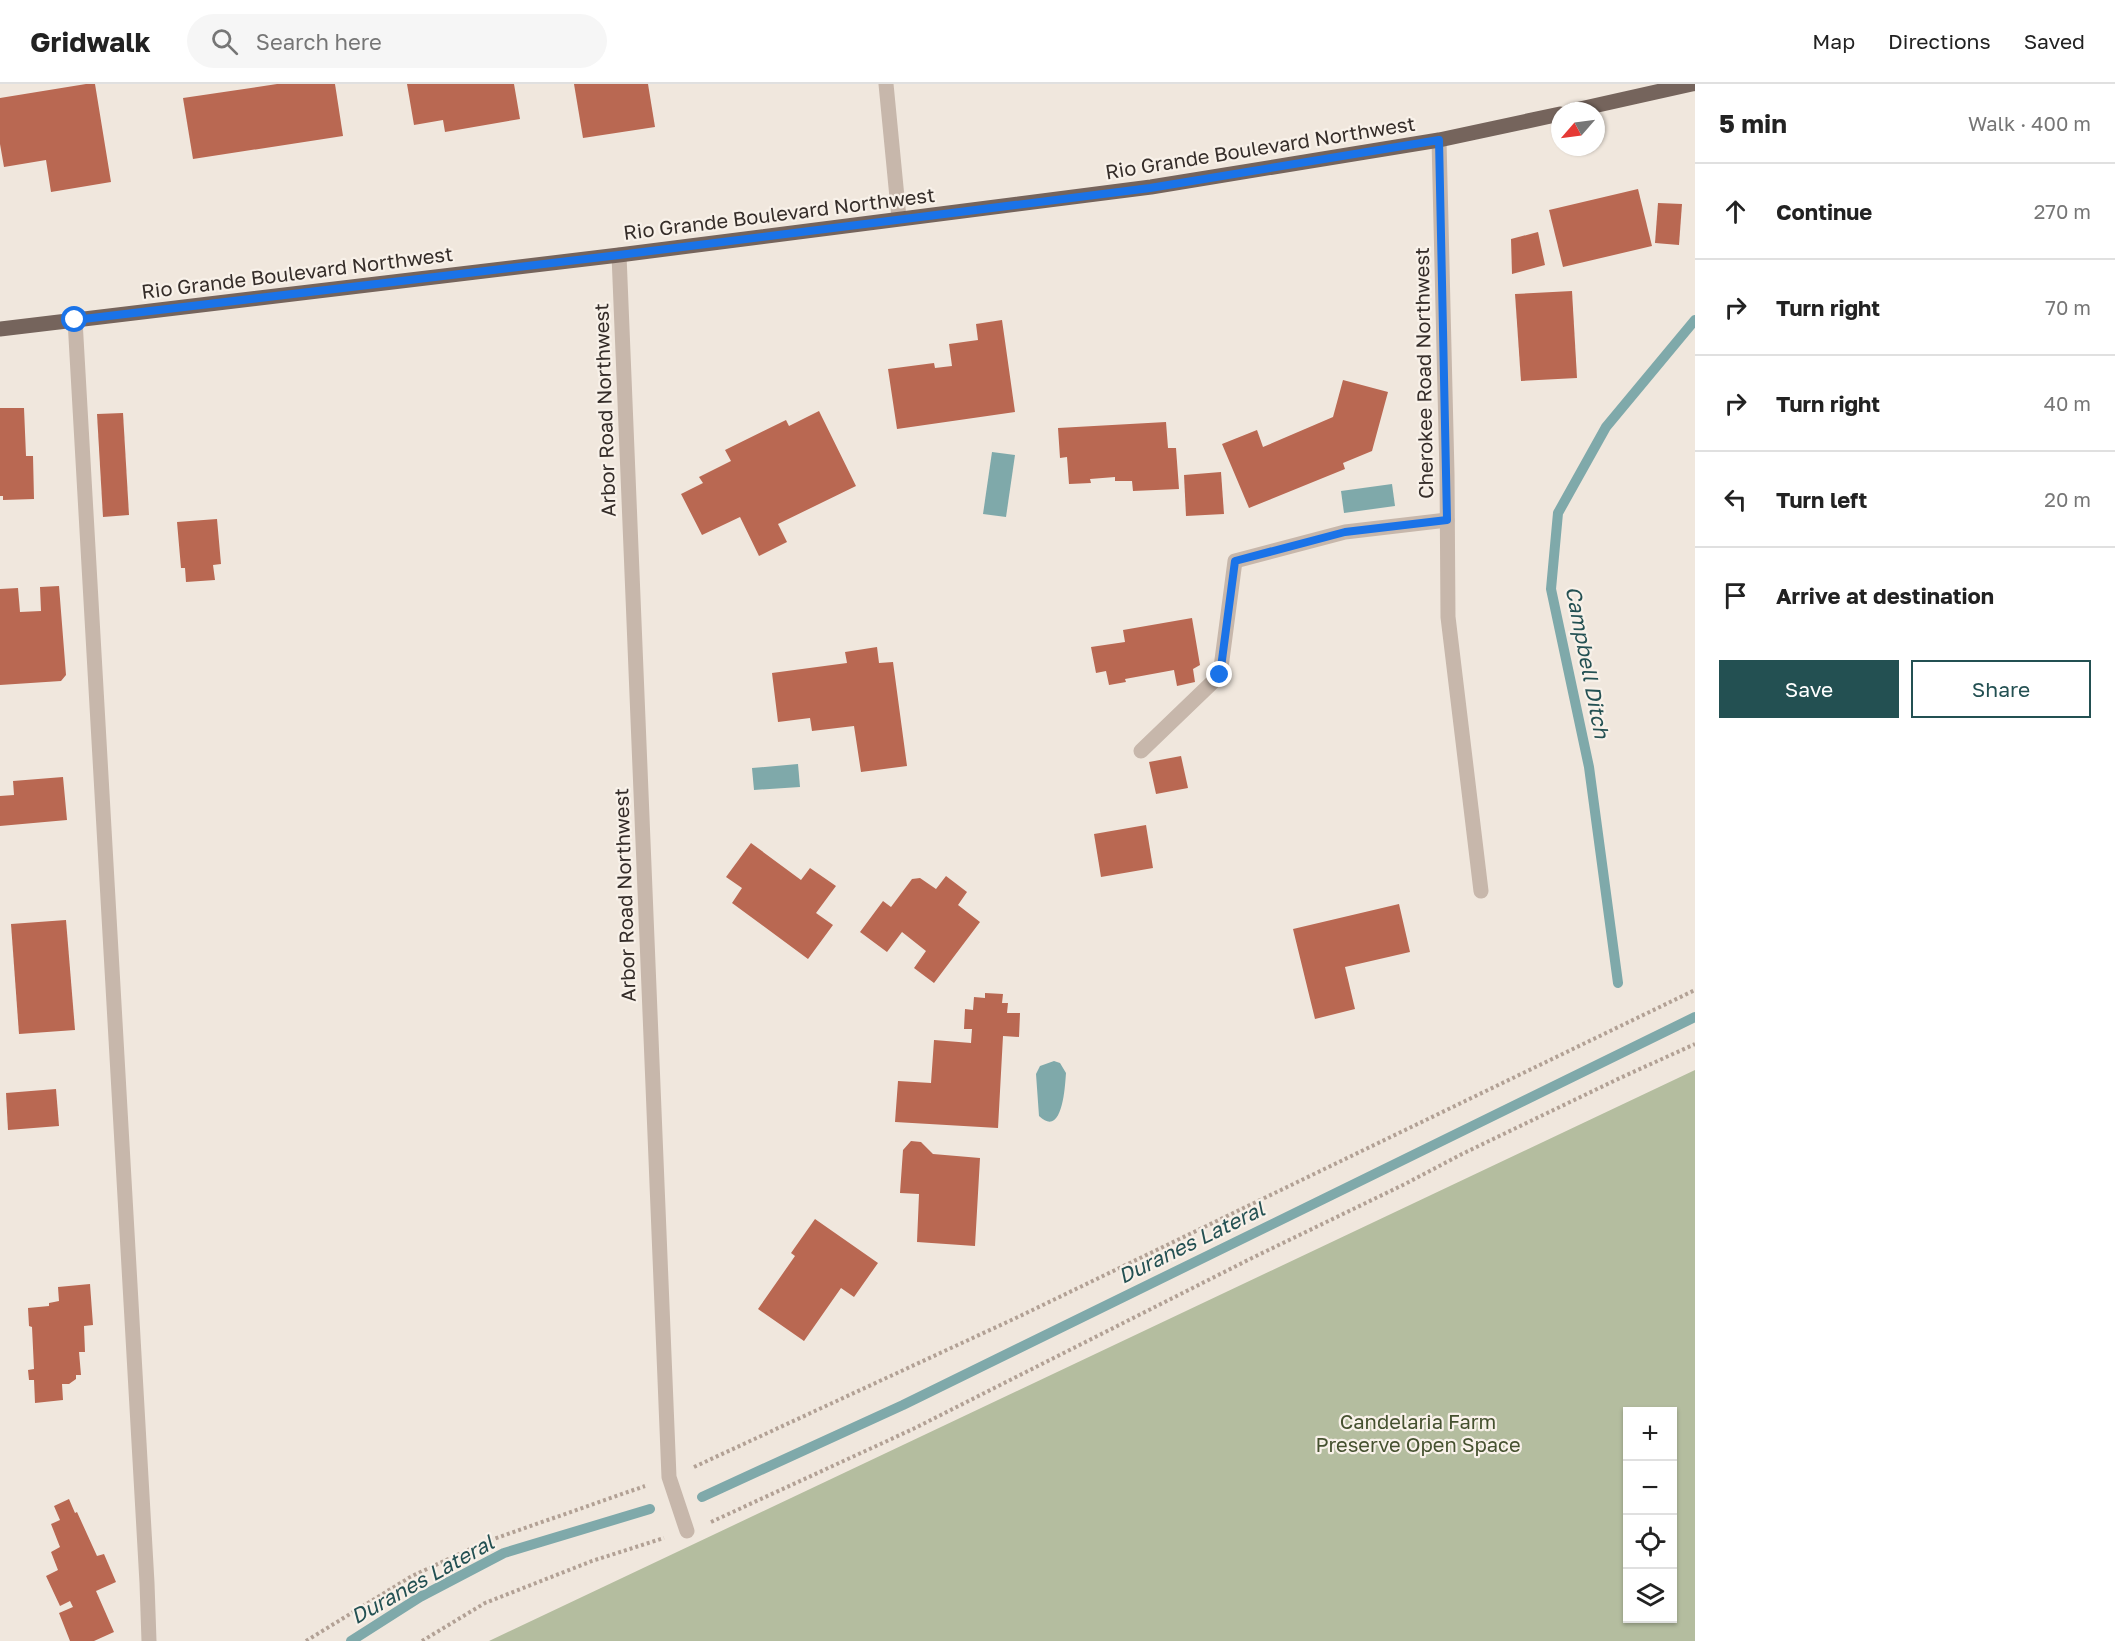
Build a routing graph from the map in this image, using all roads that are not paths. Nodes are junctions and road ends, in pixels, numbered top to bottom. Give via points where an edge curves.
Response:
1 (886, 84) edge
2 (1684, 85) edge
3 (1605, 103) edge
4 (1551, 116) edge
5 (1439, 140) junction
6 (900, 219) junction
7 (619, 255) junction
8 (75, 320) junction
9 (0, 329) edge
10 (1447, 520) junction
11 (1141, 751) dead end
12 (1481, 891) dead end
13 (687, 1531) road end
14 (149, 1641) edge

1 - 6 street
2 - 3 main road
4 - 5 main road, Rio Grande Boulevard Northwest
5 - 6 main road, Rio Grande Boulevard Northwest via 1150,188
5 - 10 street, Cherokee Road Northwest
6 - 7 main road, Rio Grande Boulevard Northwest
7 - 8 main road, Rio Grande Boulevard Northwest
7 - 13 street, Arbor Road Northwest via 669,1477
8 - 9 main road, Rio Grande Boulevard Northwest
8 - 14 street
10 - 11 street via 1345,532 1235,561 1220,675
10 - 12 street, Cherokee Road Northwest via 1448,616

